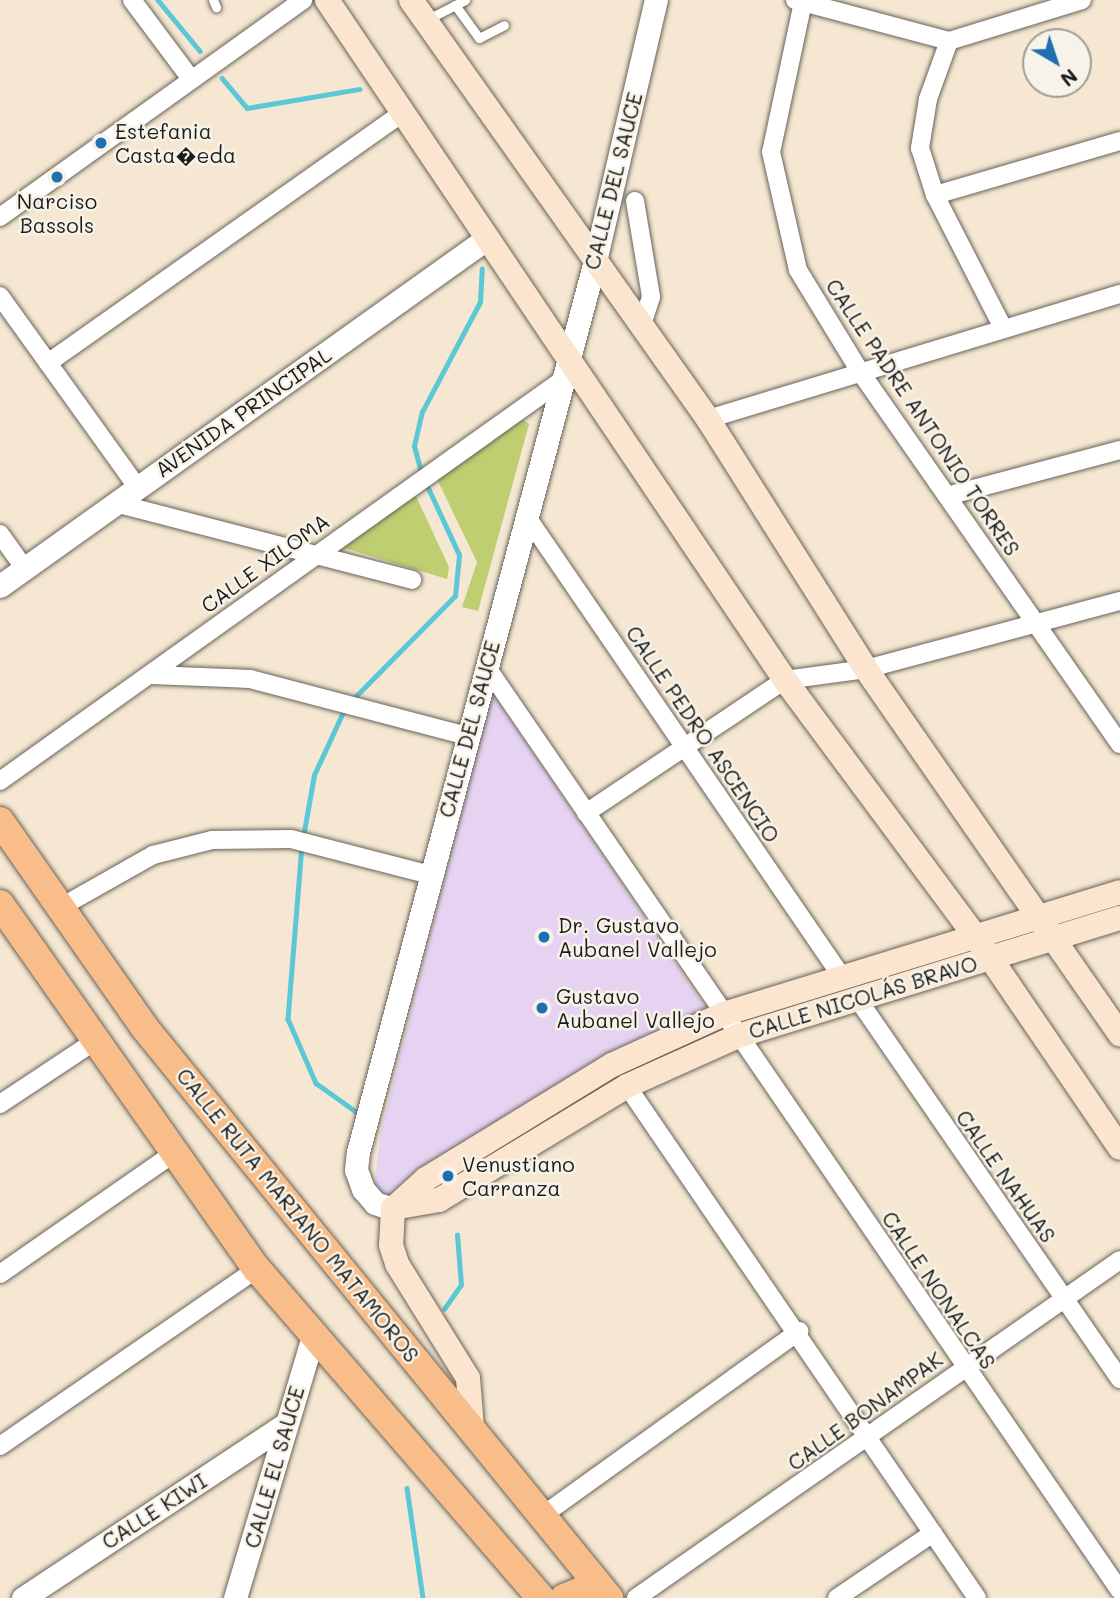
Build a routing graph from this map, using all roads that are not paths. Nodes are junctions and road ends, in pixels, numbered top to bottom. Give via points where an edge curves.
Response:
1 (132, 0) edge
2 (303, 0) edge
3 (327, 0) edge
4 (466, 0) edge
5 (656, 0) edge
6 (1082, 0) edge
7 (799, 1) edge
8 (455, 5) junction
9 (280, 7) edge
10 (418, 10) edge
11 (504, 25) dead end
12 (949, 41) junction
13 (191, 79) junction
14 (399, 115) junction
15 (1120, 141) edge
16 (935, 195) junction
17 (635, 201) dead end
18 (0, 217) edge
19 (486, 239) junction
20 (596, 257) junction
21 (1120, 294) edge
22 (0, 296) edge
23 (642, 324) junction
24 (1002, 326) junction
25 (568, 348) junction
26 (48, 363) junction
27 (859, 370) junction
28 (558, 383) junction
29 (708, 419) junction
30 (1120, 450) edge
31 (137, 487) junction
32 (947, 496) junction
33 (115, 503) junction
34 (527, 517) junction
35 (0, 534) edge
36 (316, 554) junction
37 (25, 569) junction
38 (412, 580) dead end
39 (0, 586) edge
40 (1120, 601) edge
41 (1035, 627) junction
42 (486, 666) junction
43 (866, 669) junction
44 (151, 675) junction
45 (785, 680) junction
46 (467, 736) junction
47 (1120, 744) edge
48 (685, 747) junction
49 (0, 781) edge
50 (586, 813) junction
51 (0, 821) edge
52 (430, 876) junction
53 (1120, 892) edge
54 (0, 904) edge
55 (61, 907) junction
56 (1120, 918) edge
57 (1046, 928) junction
58 (983, 947) junction
59 (842, 977) junction
60 (857, 998) junction
61 (724, 1014) junction
62 (1120, 1034) edge
63 (738, 1036) junction
64 (95, 1041) junction
65 (627, 1086) junction
66 (0, 1104) edge
67 (1120, 1148) edge
68 (174, 1153) junction
69 (393, 1209) junction
70 (1120, 1260) edge
71 (257, 1269) junction
72 (0, 1274) edge
73 (1066, 1299) junction
74 (799, 1331) junction
75 (313, 1336) junction
76 (964, 1368) junction
77 (1120, 1379) edge
78 (286, 1424) junction
79 (472, 1428) junction
80 (868, 1439) junction
81 (0, 1446) edge
82 (546, 1513) junction
83 (933, 1533) junction
84 (1120, 1591) edge
85 (23, 1598) edge
86 (235, 1598) edge
87 (541, 1598) edge
88 (564, 1598) edge
89 (609, 1598) edge
90 (636, 1598) edge
91 (837, 1598) edge
92 (976, 1598) edge

1 - 13 street
2 - 9 street
3 - 14 main road
4 - 8 lane
5 - 20 street, CALLE DEL SAUCE
6 - 12 street
7 - 12 street
7 - 27 street, CALLE PADRE ANTONIO TORRES via 771,152 780,213 799,270
8 - 10 lane
8 - 11 lane via 479,38
9 - 13 street
10 - 20 main road
12 - 16 street via 928,99 920,148
13 - 18 street
14 - 19 main road
14 - 26 street
15 - 16 street
16 - 24 street
17 - 23 street via 651,297
19 - 25 main road
19 - 31 street, AVENIDA PRINCIPAL
20 - 23 main road
20 - 25 street, CALLE DEL SAUCE
21 - 24 street
22 - 26 street
23 - 29 main road
24 - 27 street
25 - 28 street, CALLE DEL SAUCE
25 - 45 main road
26 - 31 street
27 - 29 street
27 - 32 street, CALLE PADRE ANTONIO TORRES
28 - 34 street, CALLE DEL SAUCE
28 - 36 street, CALLE XILOMA
29 - 43 main road
30 - 32 street
31 - 33 street, AVENIDA PRINCIPAL
32 - 41 street, CALLE PADRE ANTONIO TORRES
33 - 36 street
33 - 37 street, AVENIDA PRINCIPAL
34 - 42 street, CALLE DEL SAUCE
34 - 48 street, CALLE PEDRO ASCENCIO
35 - 37 street
36 - 38 street
36 - 44 street, CALLE XILOMA
37 - 39 street, AVENIDA PRINCIPAL
40 - 41 street
41 - 43 street
41 - 47 street, CALLE PADRE ANTONIO TORRES
42 - 46 street, CALLE DEL SAUCE
42 - 50 street, CALLE NONALCAS
43 - 45 street
43 - 57 main road
44 - 46 street via 250,680
44 - 49 street, CALLE XILOMA
45 - 48 street
45 - 58 main road
46 - 52 street, CALLE DEL SAUCE
48 - 50 street
48 - 59 street, CALLE PEDRO ASCENCIO
50 - 61 street, CALLE NONALCAS
51 - 55 main road, CALLE RUTA MARIANO MATAMOROS
52 - 55 street via 291,839 212,840 153,855
52 - 69 street, CALLE DEL SAUCE via 356,1170 375,1203
53 - 57 main road, CALLE NICOLÁS BRAVO
54 - 64 main road
55 - 79 main road, CALLE RUTA MARIANO MATAMOROS via 144,1027
56 - 57 main road, CALLE NICOLÁS BRAVO
57 - 58 main road, CALLE NICOLÁS BRAVO
57 - 62 main road
58 - 59 main road, CALLE NICOLÁS BRAVO
58 - 60 main road, CALLE NICOLÁS BRAVO
58 - 67 main road
59 - 61 main road, CALLE NICOLÁS BRAVO
60 - 63 main road, CALLE NICOLÁS BRAVO
60 - 73 street, CALLE NAHUAS
61 - 63 street, CALLE NONALCAS
61 - 69 main road, CALLE NICOLÁS BRAVO via 612,1065 426,1179
63 - 65 main road, CALLE NICOLÁS BRAVO
63 - 76 street, CALLE NONALCAS
64 - 66 street
64 - 68 main road
65 - 69 main road, CALLE NICOLÁS BRAVO via 439,1200
65 - 74 street
68 - 71 main road
68 - 72 street
69 - 79 main road via 391,1245 397,1264 468,1378
70 - 73 street, CALLE BONAMPAK
71 - 75 main road
71 - 81 street
73 - 76 street, CALLE BONAMPAK
73 - 77 street, CALLE NAHUAS
74 - 80 street
74 - 82 street
75 - 78 street, CALLE EL SAUCE
75 - 87 main road
76 - 80 street, CALLE BONAMPAK
76 - 84 street, CALLE NONALCAS
78 - 85 street, CALLE KIWI
78 - 86 street, CALLE EL SAUCE
79 - 82 main road, CALLE RUTA MARIANO MATAMOROS
80 - 83 street
80 - 90 street, CALLE BONAMPAK
82 - 89 main road, CALLE RUTA MARIANO MATAMOROS
83 - 91 street
83 - 92 street
88 - 89 main road via 581,1591

